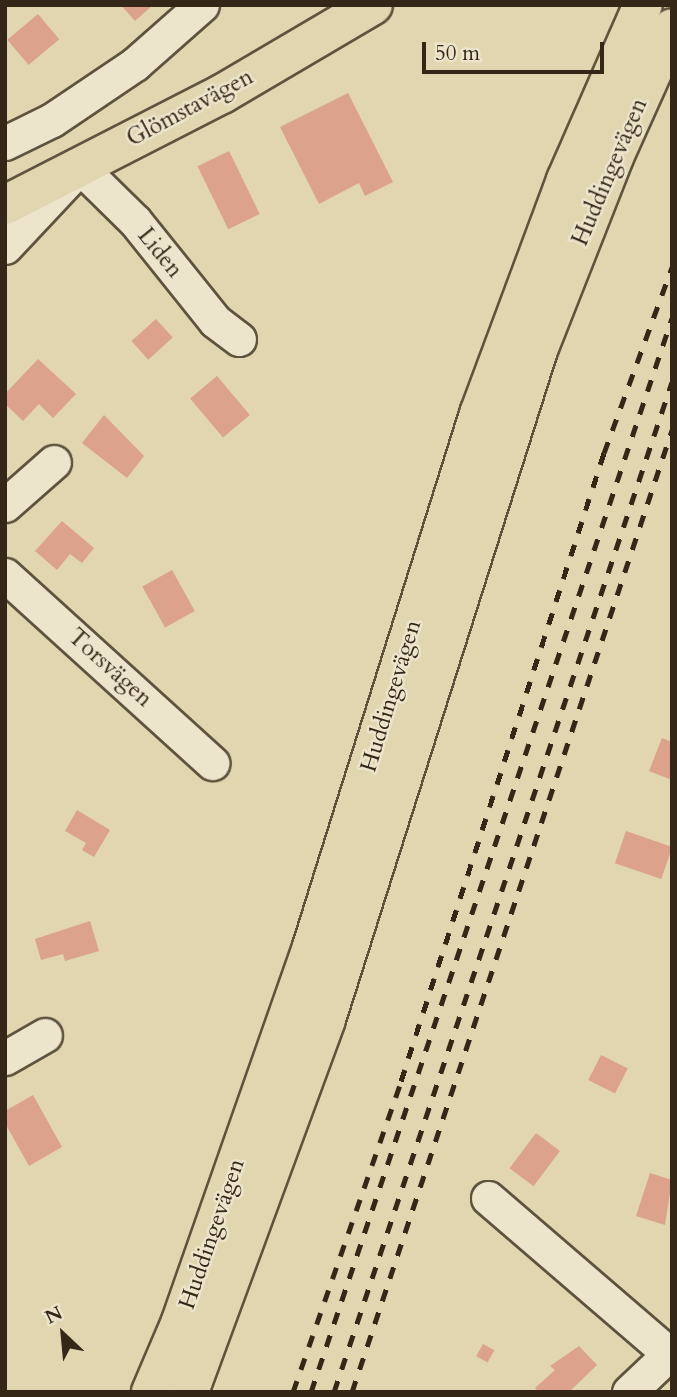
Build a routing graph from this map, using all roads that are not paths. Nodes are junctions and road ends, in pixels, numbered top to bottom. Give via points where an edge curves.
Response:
1 (202, 5) edge
2 (373, 5) edge
3 (643, 5) edge
4 (672, 28) edge
5 (5, 143) edge
6 (80, 167) junction
7 (5, 205) edge
8 (5, 247) edge
9 (239, 339) dead end
10 (54, 462) dead end
11 (5, 505) edge
12 (5, 575) edge
13 (212, 764) dead end
14 (45, 1035) dead end
15 (5, 1058) edge
16 (488, 1198) dead end
17 (670, 1355) edge
18 (151, 1392) edge
19 (189, 1392) edge
20 (629, 1392) edge

1 - 5 street via 135,64
2 - 6 main road, Glömstavägen via 222,93
3 - 18 main road, Huddingevägen via 566,180 480,414 312,947 180,1324
4 - 19 main road, Huddingevägen via 614,157 538,350 326,1019
6 - 7 main road, Glömstavägen
6 - 8 street
6 - 9 street, Liden via 135,222 215,321
10 - 11 street
12 - 13 street, Torsvägen via 103,658
14 - 15 street
16 - 17 street
17 - 20 street

